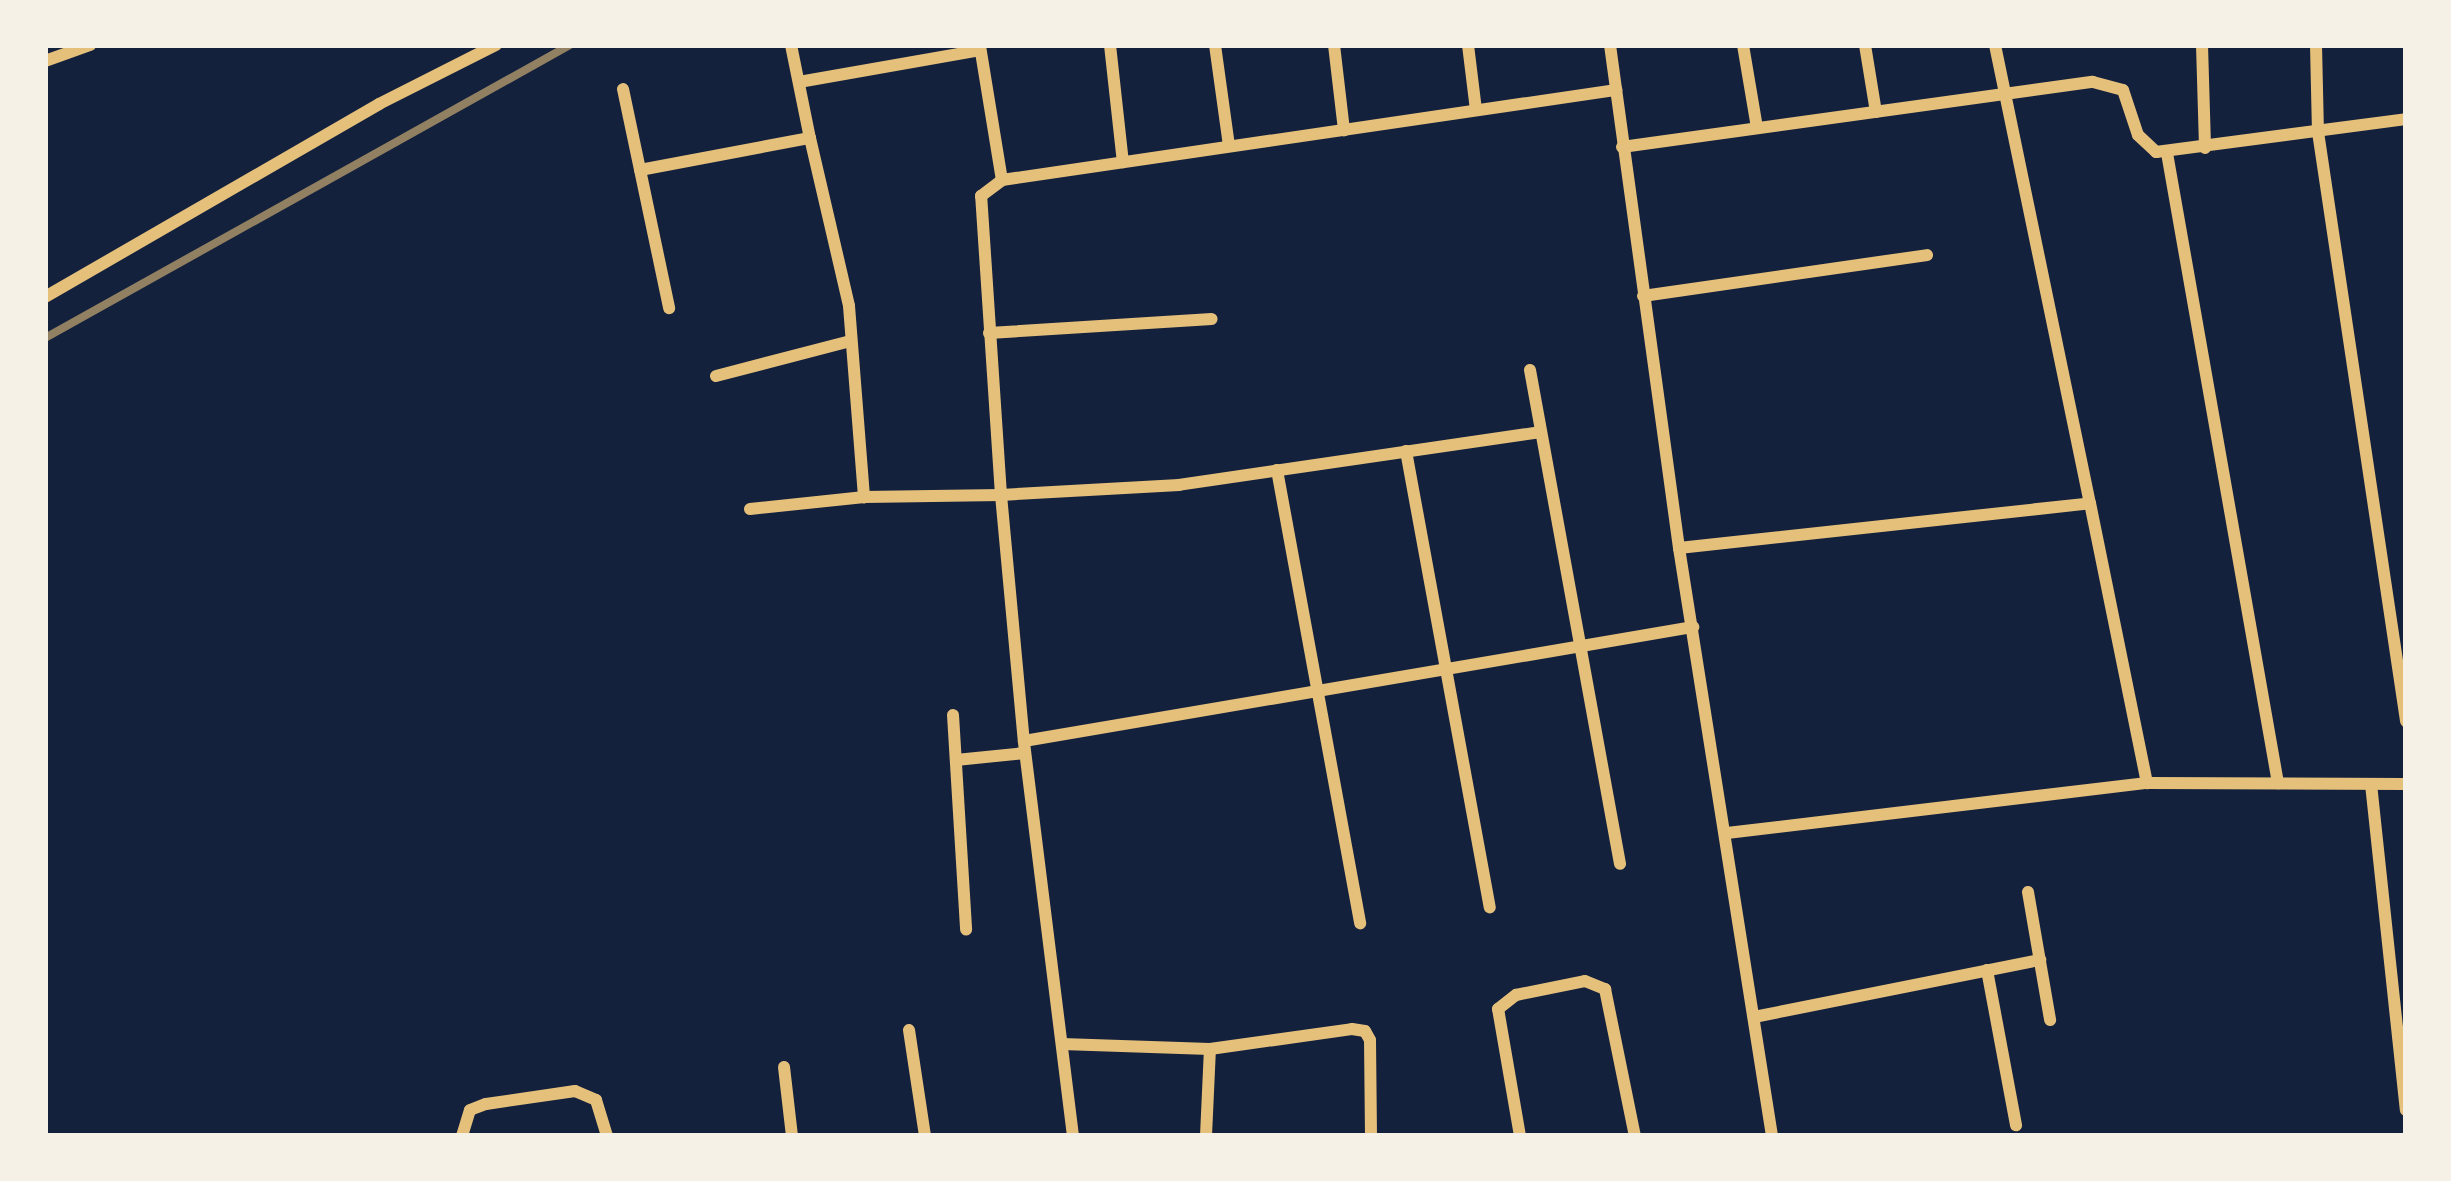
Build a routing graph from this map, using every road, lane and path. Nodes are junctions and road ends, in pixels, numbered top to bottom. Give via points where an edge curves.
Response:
1 (90, 45) edge
2 (496, 45) edge
3 (791, 45) edge
4 (1110, 45) edge
5 (1215, 45) edge
6 (1334, 45) edge
7 (1468, 45) edge
8 (1610, 45) edge
9 (1743, 45) edge
10 (1865, 45) edge
11 (1995, 45) edge
12 (2202, 45) edge
13 (2316, 45) edge
14 (980, 47) edge
15 (45, 61) edge
16 (799, 82) junction
17 (623, 89) dead end
18 (1616, 90) junction
19 (2005, 94) junction
20 (1476, 110) junction
21 (1876, 112) junction
22 (2406, 119) edge
23 (1757, 128) junction
24 (1344, 130) junction
25 (2318, 132) junction
26 (810, 138) junction
27 (1229, 146) junction
28 (1622, 147) junction
29 (2205, 148) junction
30 (2167, 153) junction
31 (1123, 162) junction
32 (640, 170) junction
33 (1002, 180) junction
34 (1927, 255) dead end
35 (1643, 296) junction
36 (45, 297) edge
37 (669, 308) dead end
38 (1212, 319) dead end
39 (988, 333) junction
40 (850, 341) junction
41 (1530, 370) dead end
42 (716, 376) dead end
43 (1541, 431) junction
44 (1406, 451) junction
45 (1277, 470) junction
46 (1001, 495) junction
47 (864, 497) junction
48 (2090, 503) junction
49 (750, 509) dead end
50 (1679, 548) junction
51 (1693, 627) junction
52 (1580, 646) junction
53 (1446, 669) junction
54 (1317, 691) junction
55 (953, 716) dead end
56 (2406, 721) edge
57 (1024, 747) junction
58 (956, 760) junction
59 (2147, 783) junction
60 (2278, 783) junction
61 (2371, 784) junction
62 (2406, 784) edge
63 (1727, 833) junction
64 (1621, 865) dead end
65 (2028, 892) dead end
66 (1490, 908) dead end
67 (1360, 923) dead end
68 (966, 930) dead end
69 (2040, 960) junction
70 (1987, 970) junction
71 (1754, 1017) junction
72 (2050, 1020) dead end
73 (909, 1030) dead end
74 (1062, 1044) junction
75 (1210, 1049) junction
76 (784, 1067) dead end
77 (2406, 1110) edge
78 (2016, 1125) dead end
79 (462, 1136) edge
80 (607, 1136) edge
81 (792, 1136) edge
82 (926, 1136) edge
83 (1073, 1136) edge
84 (1206, 1136) edge
85 (1371, 1136) edge
86 (1520, 1136) edge
87 (1635, 1136) edge
88 (1772, 1136) edge

1 - 15 street
2 - 36 street
3 - 16 street
4 - 31 street
5 - 27 street
6 - 24 street
7 - 20 street
8 - 18 street
9 - 23 street
10 - 21 street
11 - 19 street
12 - 29 street
13 - 25 street
14 - 16 street
14 - 33 street
16 - 26 street
17 - 32 street
18 - 20 street
18 - 28 street
19 - 21 street
19 - 30 street via 2110,83 2123,90 2146,147
19 - 48 street
20 - 24 street
21 - 23 street
22 - 25 street
23 - 28 street
24 - 27 street
25 - 29 street
25 - 56 street
26 - 32 street
26 - 40 street
27 - 31 street
28 - 35 street
29 - 30 street
30 - 60 street
31 - 33 street
32 - 37 street
33 - 39 street via 981,196 979,209
34 - 35 street
35 - 50 street
38 - 39 street
39 - 46 street
40 - 42 street
40 - 47 street
41 - 43 street
43 - 44 street
43 - 52 street
44 - 45 street
44 - 53 street
45 - 46 street via 1178,485
45 - 54 street
46 - 47 street
46 - 57 street
47 - 49 street
48 - 50 street
48 - 59 street
50 - 51 street
51 - 52 street
51 - 63 street
52 - 53 street
52 - 64 street
53 - 54 street
53 - 66 street
54 - 57 street
54 - 67 street
55 - 58 street
57 - 58 street
57 - 74 street
58 - 68 street
59 - 60 street
59 - 63 street
60 - 61 street
61 - 62 street
61 - 77 street
63 - 71 street
65 - 69 street
69 - 70 street
69 - 72 street
70 - 71 street
70 - 78 street
71 - 88 street
73 - 82 street
74 - 75 street
74 - 83 street
75 - 84 street
75 - 85 street via 1365,1031
76 - 81 street
79 - 80 street via 470,1110 575,1091 596,1100
86 - 87 street via 1498,1009 1516,995 1585,981 1605,989

